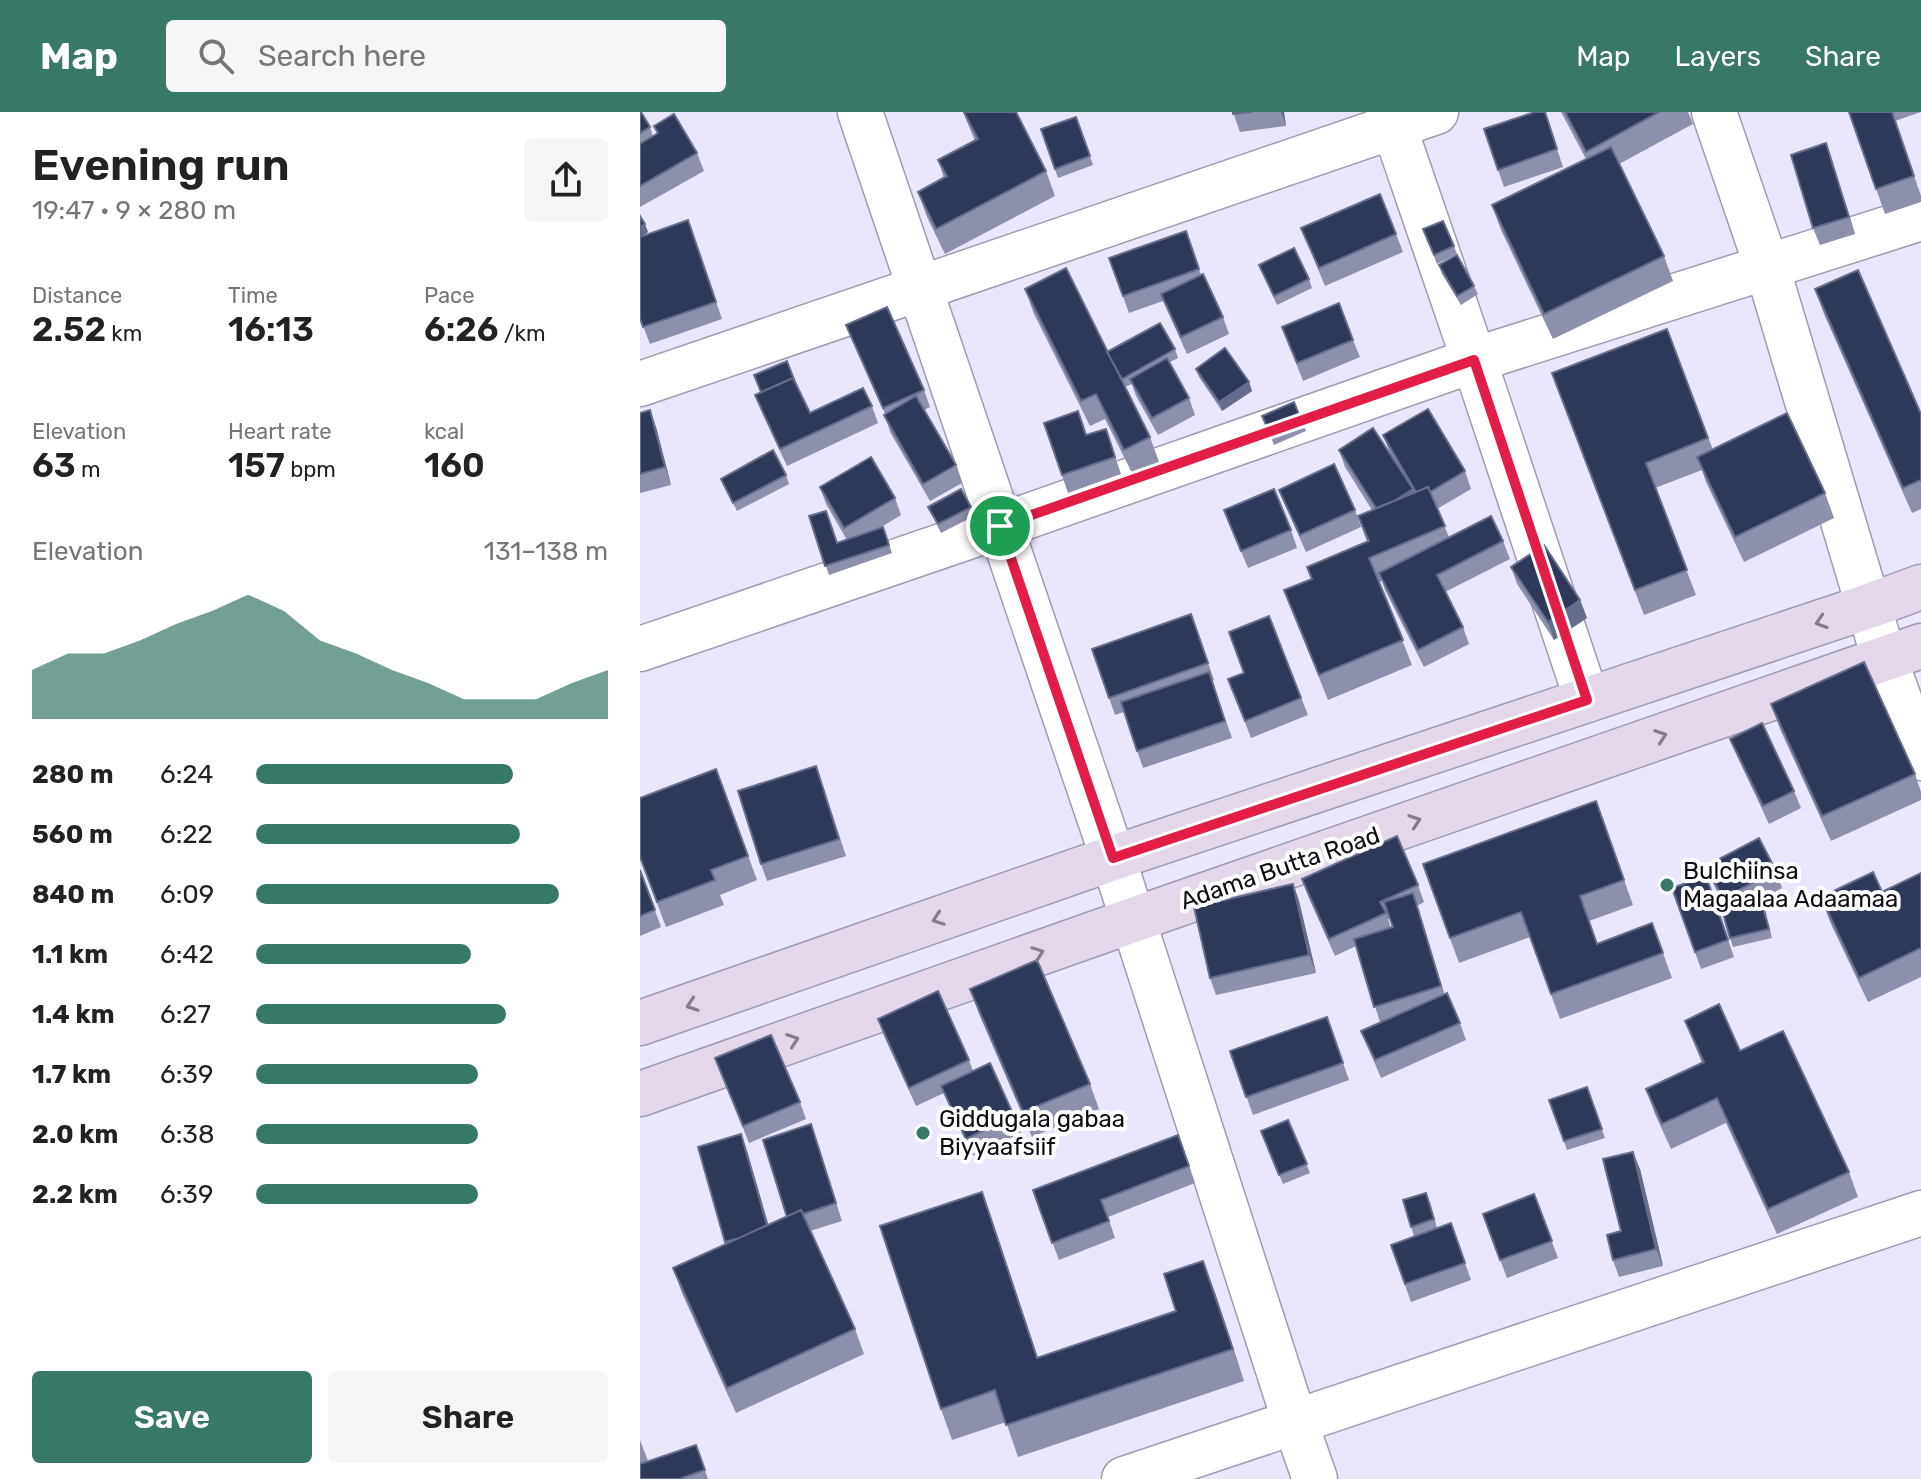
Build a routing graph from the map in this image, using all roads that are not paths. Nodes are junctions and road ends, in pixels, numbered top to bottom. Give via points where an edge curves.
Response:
1 (860, 112) edge
2 (1436, 112) edge
3 (1714, 112) edge
4 (1391, 119) edge
5 (1921, 218) edge
6 (1767, 267) junction
7 (920, 289) junction
8 (1474, 360) junction
9 (640, 384) edge
10 (1000, 526) junction
11 (1921, 587) edge
12 (1869, 606) junction
13 (640, 649) edge
14 (1903, 652) edge
15 (1587, 700) junction
16 (1921, 758) edge
17 (1113, 858) junction
18 (1133, 920) junction
19 (640, 1023) edge
20 (640, 1094) edge
21 (1921, 1213) edge
22 (1295, 1422) junction
23 (1124, 1479) edge
24 (1315, 1479) edge

1 - 7 street
2 - 4 street
3 - 6 street
4 - 7 street
4 - 8 street
5 - 6 street
6 - 8 street
6 - 12 street
7 - 9 street
7 - 10 street
8 - 10 street
8 - 15 street
10 - 13 street
10 - 17 street
11 - 12 street
12 - 14 street
12 -> 15 street
14 - 16 street
18 -> 14 street, Adama Butta Road
15 - 17 street
17 - 18 street
17 -> 19 street
20 -> 18 street, Adama Butta Road
18 - 22 street
21 - 22 street
22 - 23 street
22 - 24 street

